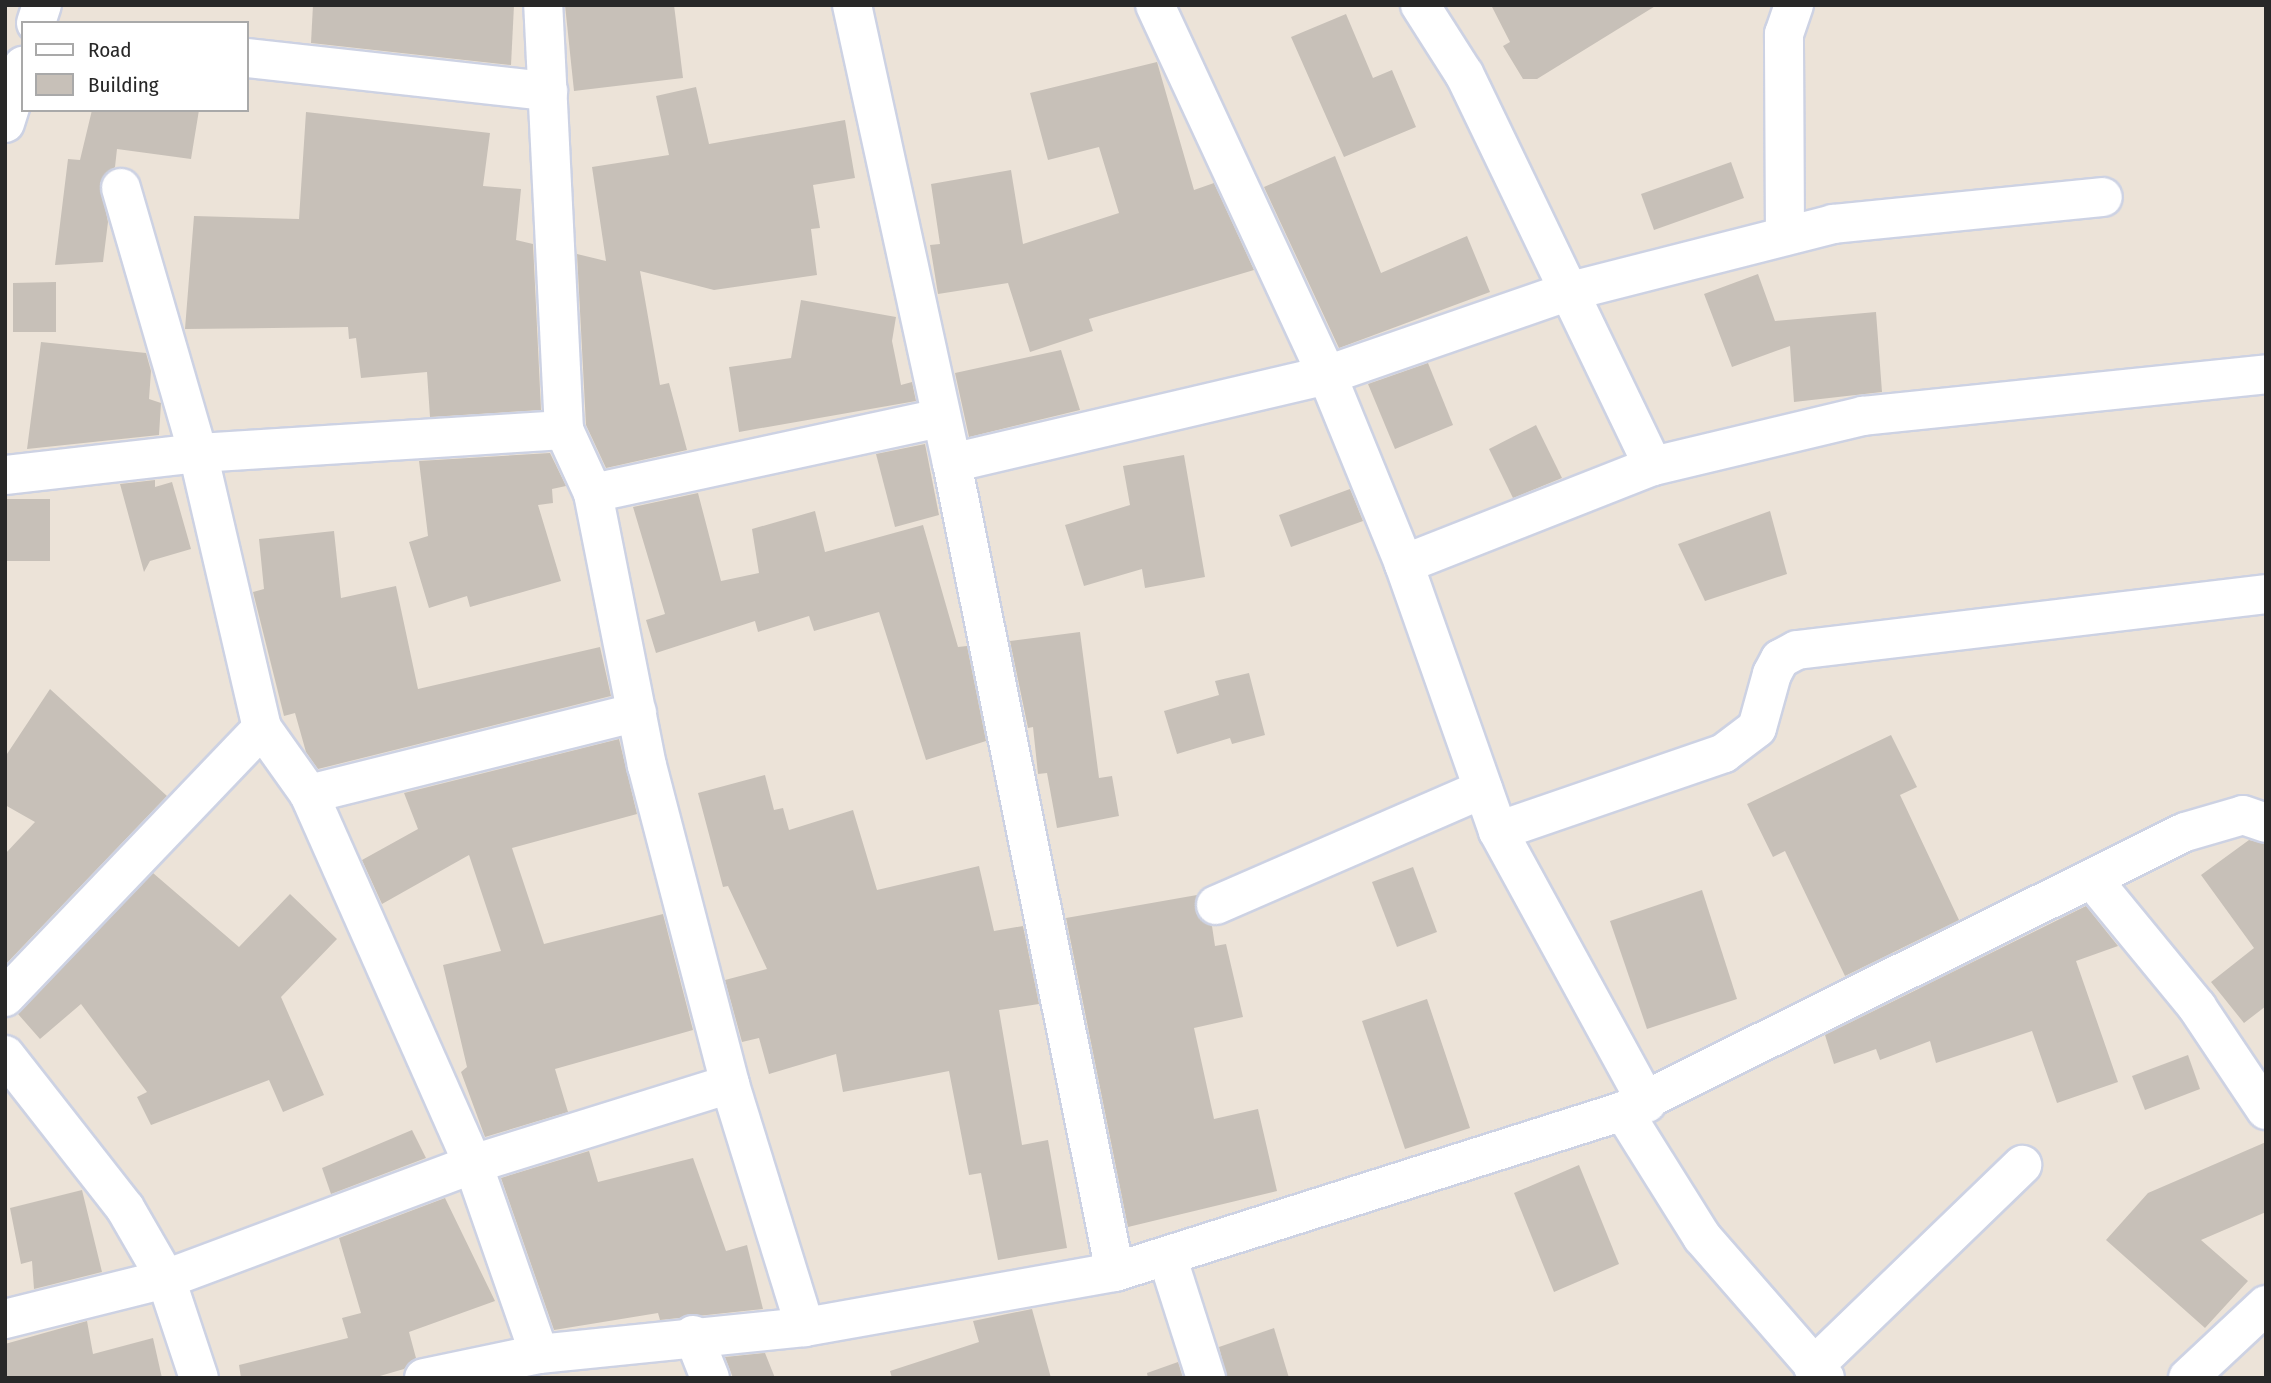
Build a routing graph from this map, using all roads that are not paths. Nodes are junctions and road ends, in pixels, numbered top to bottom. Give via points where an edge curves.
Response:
1 (543, 5) edge
2 (852, 5) edge
3 (1155, 5) edge
4 (1420, 5) edge
5 (1794, 5) edge
6 (248, 58) edge
7 (21, 72) edge
8 (548, 91) junction
9 (5, 124) edge
10 (121, 188) dead end
11 (2103, 197) dead end
12 (1785, 236) junction
13 (1567, 292) junction
14 (2266, 374) edge
15 (1327, 375) junction
16 (941, 418) junction
17 (564, 430) junction
18 (198, 453) junction
19 (952, 463) junction
20 (1653, 466) junction
21 (5, 475) edge
22 (593, 493) junction
23 (1404, 564) junction
24 (2266, 594) edge
25 (637, 712) junction
26 (262, 728) junction
27 (1483, 789) junction
28 (309, 794) junction
29 (2266, 823) edge
30 (1498, 831) junction
31 (2092, 879) junction
32 (1216, 905) dead end
33 (5, 997) edge
34 (5, 1055) edge
35 (730, 1084) junction
36 (1635, 1107) junction
37 (2266, 1110) edge
38 (473, 1164) junction
39 (2022, 1166) dead end
40 (1167, 1256) junction
41 (1115, 1272) junction
42 (166, 1279) junction
43 (2266, 1305) edge
44 (5, 1319) edge
45 (805, 1326) junction
46 (692, 1335) junction
47 (539, 1354) junction
48 (1819, 1372) edge
49 (199, 1378) edge
50 (424, 1378) edge
51 (710, 1378) edge
52 (1206, 1378) edge
53 (2189, 1378) edge

1 - 8 street
2 - 16 street
3 - 15 street
4 - 13 street via 1464,74
5 - 12 street via 1784,34
6 - 8 street
7 - 9 street
8 - 17 street
10 - 18 street
11 - 12 street via 1832,225
12 - 13 street
13 - 15 street
13 - 20 street
14 - 20 street via 1863,416
15 - 19 street
15 - 23 street
16 - 19 street
16 - 22 street
17 - 18 street
17 - 22 street
18 - 21 street
18 - 26 street
19 - 41 street
20 - 23 street
22 - 25 street
23 - 27 street
24 - 30 street via 1797,650 1780,660 1772,674 1757,728 1724,753
25 - 28 street
25 - 35 street
26 - 28 street
26 - 33 street
27 - 30 street
27 - 32 street
28 - 38 street
29 - 31 street via 2244,815 2216,819
30 - 36 street
31 - 36 street
31 - 37 street via 2197,1007
34 - 42 street via 125,1208
35 - 38 street
35 - 45 street
36 - 40 street
36 - 48 street via 1702,1237
38 - 42 street
38 - 47 street
39 - 48 street
40 - 41 street
40 - 52 street
41 - 45 street
42 - 44 street
42 - 49 street
43 - 53 street
45 - 46 street
46 - 47 street
46 - 51 street
47 - 50 street

